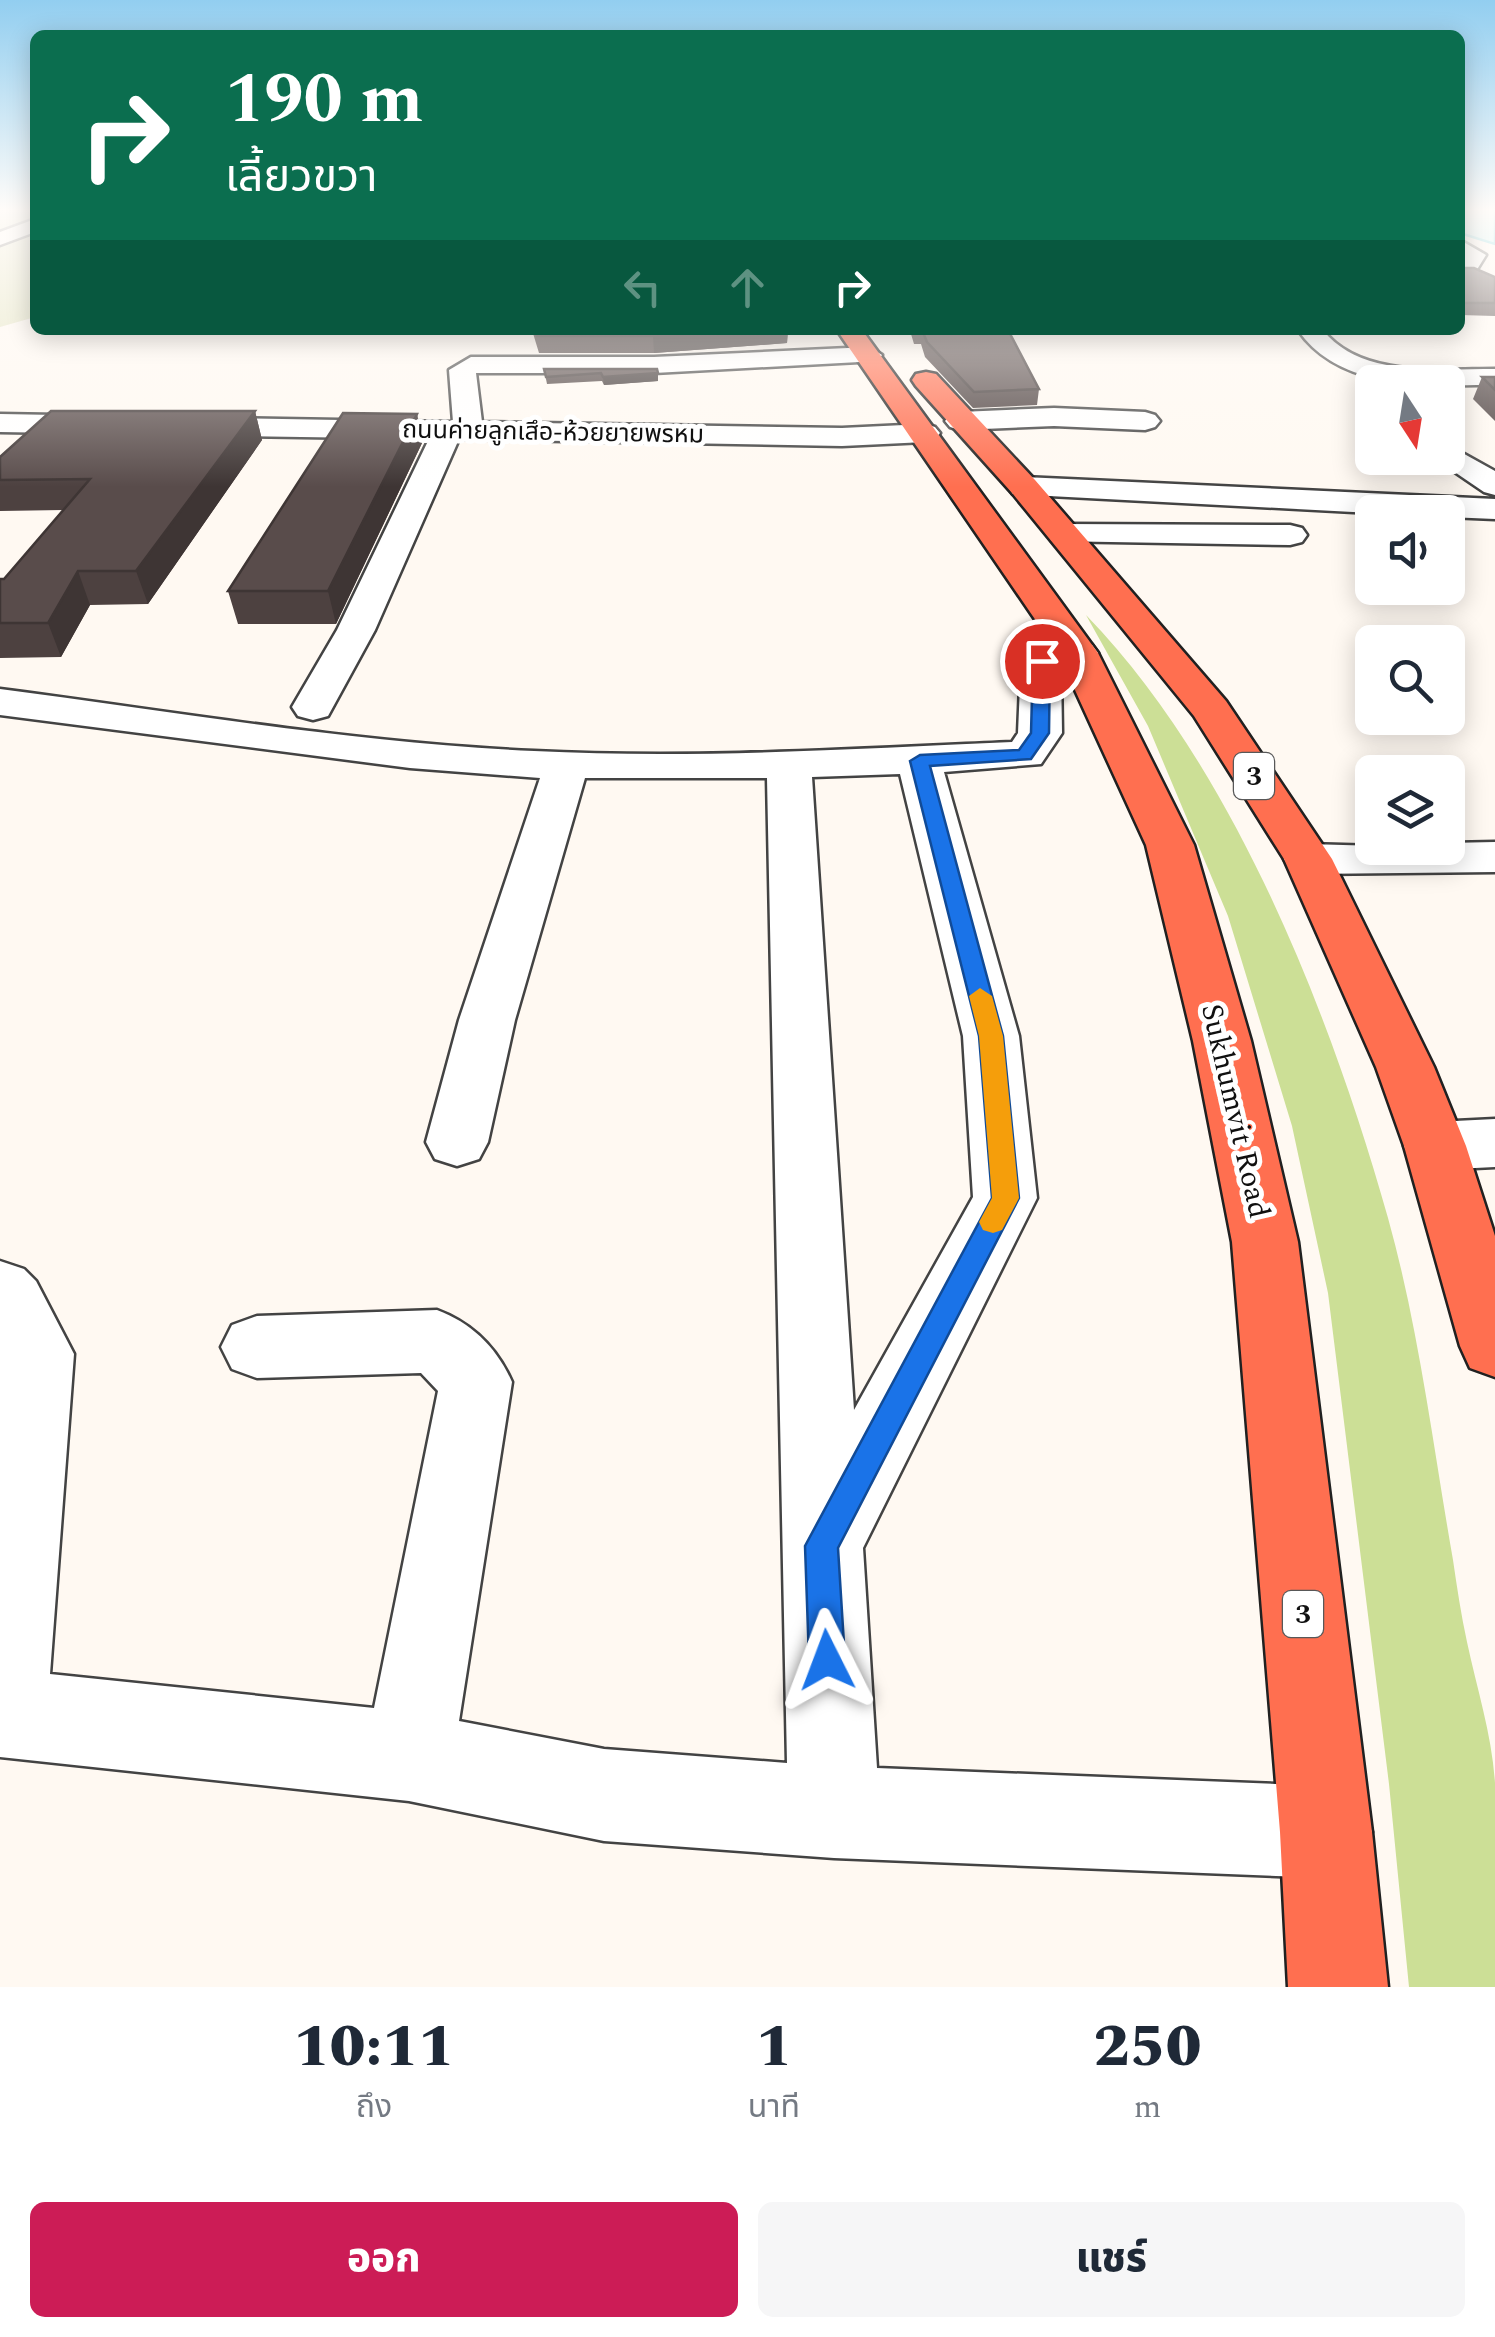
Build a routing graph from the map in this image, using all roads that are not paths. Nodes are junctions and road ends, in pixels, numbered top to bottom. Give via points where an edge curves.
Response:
1 (1314, 335) edge
2 (867, 338) edge
3 (1495, 377) edge
4 (1145, 421) dead end
5 (0, 423) edge
6 (942, 427) junction
7 (458, 433) junction
8 (1465, 444) edge
9 (1479, 444) dead end
10 (1465, 465) edge
11 (1495, 485) edge
12 (1024, 487) junction
13 (1483, 531) edge
14 (1064, 534) junction
15 (1355, 535) edge
16 (1078, 652) junction
17 (0, 702) edge
18 (313, 707) dead end
19 (920, 761) junction
20 (789, 765) junction
21 (566, 766) junction
22 (1495, 857) edge
23 (1308, 859) junction
24 (457, 1142) dead end
25 (1465, 1144) edge
26 (0, 1290) edge
27 (1495, 1346) edge
28 (257, 1348) dead end
29 (822, 1546) junction
30 (2, 1713) edge
31 (409, 1756) junction
32 (834, 1812) junction
33 (1326, 1832) junction
34 (1338, 1987) edge

1 - 3 street via 1367,368
2 - 6 highway, Sukhumvit Road / 3
2 - 7 street via 654,365 471,365 462,370
4 - 6 street, ถนนค่ายลูกเสึอ-ห้วยยายพรหม via 1054,416
5 - 7 street, ถนนค่ายลูกเสึอ-ห้วยยายพรหม
6 - 7 street, ถนนค่ายลูกเสึอ-ห้วยยายพรหม via 842,437
6 - 12 highway, Sukhumvit Road / 3
6 - 16 highway, Sukhumvit Road / 3
7 - 18 street
8 - 9 street
10 - 11 street
12 - 13 street
12 - 14 highway, Sukhumvit Road / 3
14 - 15 street
14 - 23 highway, Sukhumvit Road / 3 via 1211,710
16 - 19 street via 1042,661 1040,733 1025,756
16 - 33 highway, Sukhumvit Road / 3 via 1170,846 1265,1242
17 - 21 street via 410,755
19 - 20 street
19 - 29 street via 991,1036 1005,1198
20 - 21 street
20 - 29 street
21 - 24 street
22 - 23 street
23 - 25 highway, Sukhumvit Road / 3 via 1405,1066
25 - 27 highway, Sukhumvit Road / 3
26 - 30 street via 38,1354
28 - 31 street via 437,1341 476,1382
29 - 32 street
30 - 31 street
31 - 32 street via 604,1795
32 - 33 street
33 - 34 highway, Sukhumvit Road / 3

